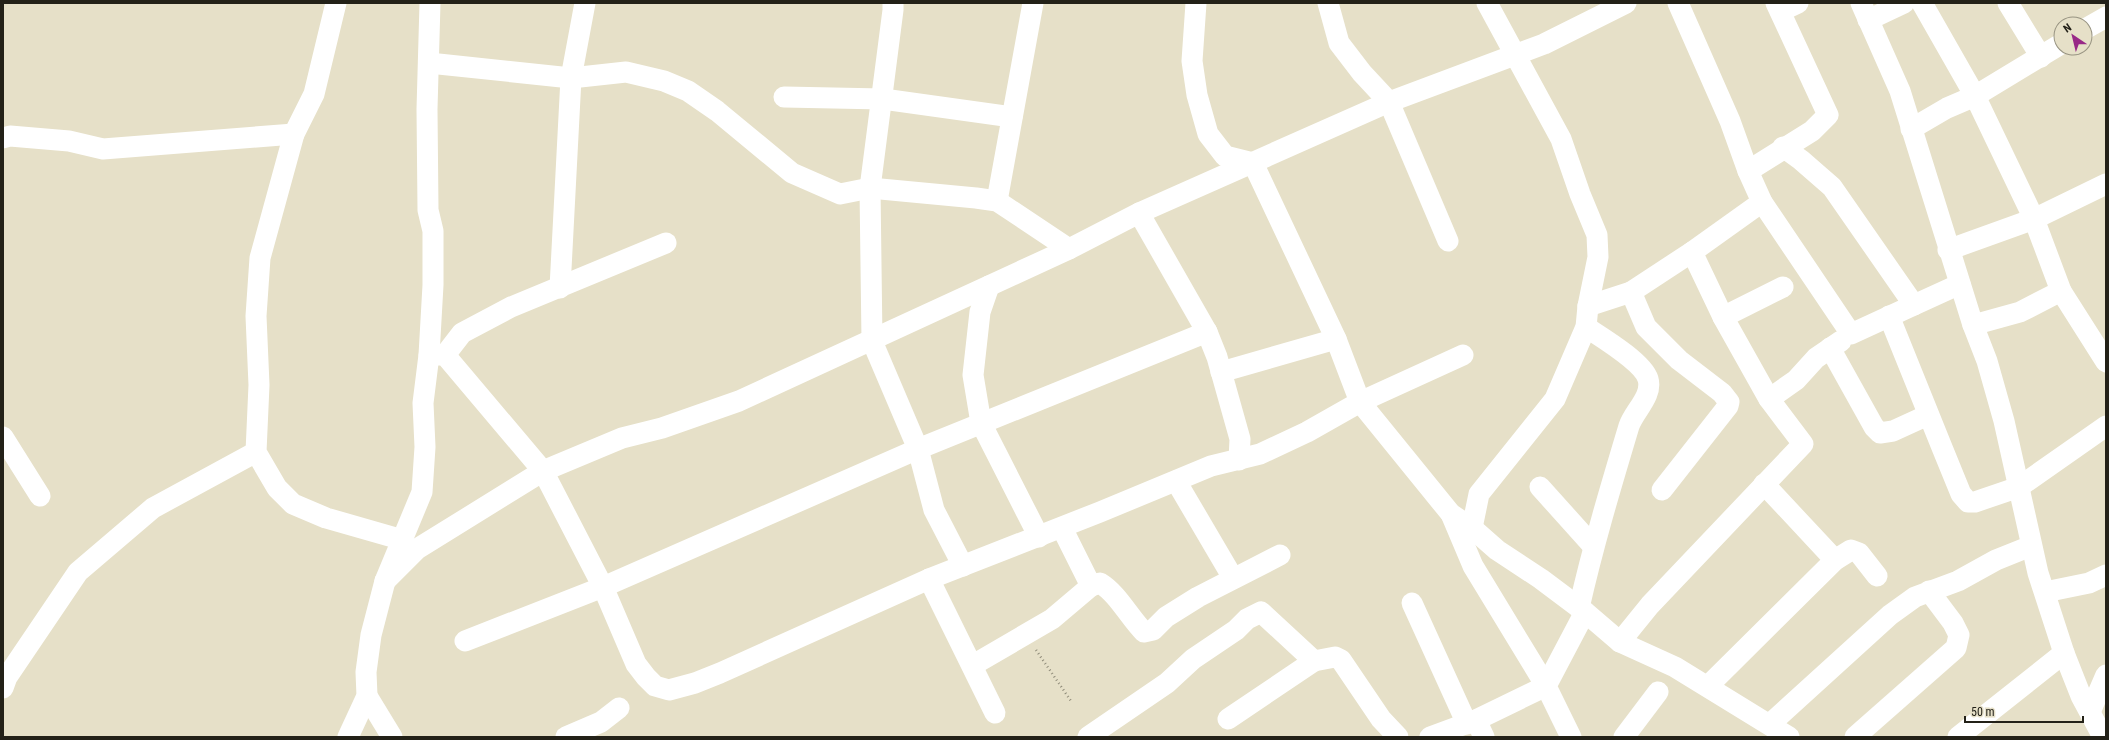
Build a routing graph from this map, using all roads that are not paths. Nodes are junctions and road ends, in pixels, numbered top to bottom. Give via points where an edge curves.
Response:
1 (336, 3) edge
2 (430, 3) edge
3 (585, 3) edge
4 (1033, 3) edge
5 (1196, 3) edge
6 (1328, 3) edge
7 (1488, 3) edge
8 (1626, 3) edge
9 (1678, 3) edge
10 (1904, 3) edge
11 (1922, 3) edge
12 (2008, 3) edge
13 (887, 5) edge
14 (1785, 6) edge
15 (1864, 12) edge
16 (2106, 17) edge
17 (2093, 24) edge
18 (2053, 50) edge
19 (1516, 54) junction
20 (2041, 58) junction
21 (429, 63) junction
22 (571, 78) junction
23 (1976, 96) junction
24 (784, 97) dead end
25 (883, 99) junction
26 (1389, 102) junction
27 (1012, 118) junction
28 (1911, 129) junction
29 (294, 134) junction
30 (3, 138) edge
31 (1783, 148) junction
32 (1253, 163) junction
33 (1748, 171) junction
34 (870, 188) junction
35 (2103, 192) edge
36 (997, 201) junction
37 (1762, 202) junction
38 (1139, 213) junction
39 (2034, 219) junction
40 (1448, 241) dead end
41 (666, 243) dead end
42 (1069, 249) junction
43 (1948, 250) junction
44 (1692, 252) junction
45 (1960, 284) junction
46 (989, 286) junction
47 (1783, 287) dead end
48 (560, 288) junction
49 (2061, 291) junction
50 (1631, 292) junction
51 (1914, 304) junction
52 (1588, 306) junction
53 (1889, 316) junction
54 (1723, 317) junction
55 (1973, 325) junction
56 (1586, 327) junction
57 (1208, 332) junction
58 (1851, 334) junction
59 (1336, 339) junction
60 (872, 341) junction
61 (1830, 348) junction
62 (437, 355) junction
63 (1463, 355) dead end
64 (2106, 362) edge
65 (1221, 372) junction
66 (1769, 399) junction
67 (1360, 402) junction
68 (1928, 415) junction
69 (982, 423) junction
70 (2106, 426) edge
71 (3, 437) edge
72 (918, 449) junction
73 (256, 452) junction
74 (1239, 460) junction
75 (543, 471) junction
76 (1176, 481) junction
77 (1764, 484) junction
78 (1540, 487) dead end
79 (2019, 487) junction
80 (1662, 490) dead end
81 (40, 496) dead end
82 (1451, 514) junction
83 (1062, 528) junction
84 (1472, 528) junction
85 (1039, 537) junction
86 (403, 540) junction
87 (1593, 546) junction
88 (2031, 546) junction
89 (1280, 555) dead end
90 (1835, 560) junction
91 (964, 566) junction
92 (2106, 575) edge
93 (1877, 576) dead end
94 (1233, 578) junction
95 (930, 579) junction
96 (385, 580) junction
97 (1091, 586) junction
98 (603, 587) junction
99 (1929, 591) junction
100 (2045, 592) junction
101 (1412, 603) dead end
102 (1582, 610) junction
103 (465, 641) dead end
104 (1620, 642) junction
105 (2064, 653) junction
106 (1314, 661) junction
107 (972, 664) junction
108 (2106, 675) edge
109 (1546, 686) junction
110 (1708, 686) junction
111 (3, 688) edge
112 (1658, 692) dead end
113 (367, 696) junction
114 (619, 708) dead end
115 (2090, 712) junction
116 (995, 713) dead end
117 (1228, 719) dead end
118 (1770, 724) junction
119 (1475, 727) edge
120 (348, 737) edge
121 (392, 737) edge
122 (566, 737) edge
123 (1088, 737) edge
124 (1398, 737) edge
125 (1430, 737) edge
126 (1571, 737) edge
127 (1624, 737) edge
128 (1789, 737) edge
129 (1854, 737) edge
130 (1958, 737) edge
131 (2103, 737) edge

1 - 29 street via 314,94
2 - 21 street
3 - 22 street
4 - 27 street
5 - 32 street via 1192,61 1197,95 1208,134 1225,156
6 - 26 street via 1339,43 1362,74
7 - 19 street
8 - 19 street via 1544,44
9 - 33 street via 1730,122
10 - 15 street
11 - 23 street
12 - 20 street
13 - 25 street
14 - 31 street via 1828,115 1812,130
15 - 28 street via 1891,70
16 - 17 street
18 - 20 street
19 - 26 street
19 - 52 street via 1562,139 1597,235 1598,257
20 - 23 street
21 - 22 street
21 - 62 street via 428,210 433,231
22 - 34 street via 626,72 664,82 688,91 792,173 840,194
22 - 48 street
23 - 28 street
23 - 39 street
24 - 25 street
25 - 27 street
25 - 34 street
26 - 32 street
26 - 40 street
27 - 36 street
28 - 43 street
29 - 30 street via 103,149 69,141 10,136
29 - 73 street via 260,258 256,316 259,385
31 - 33 street
31 - 51 street via 1832,187
32 - 38 street
32 - 59 street
33 - 37 street
34 - 36 street
34 - 60 street
35 - 39 street
36 - 42 street
37 - 44 street
37 - 58 street
38 - 42 street
38 - 57 street
39 - 43 street
39 - 49 street
41 - 48 street
42 - 46 street
43 - 45 street
44 - 50 street
44 - 54 street
45 - 51 street
45 - 55 street
46 - 60 street
46 - 69 street via 980,312 973,375
47 - 54 street
48 - 62 street via 511,307 462,333
49 - 55 street via 2020,312
49 - 64 street
50 - 52 street
50 - 80 street via 1646,327 1679,360 1722,393 1729,402
51 - 53 street
52 - 56 street
53 - 58 street
53 - 68 street
54 - 66 street
55 - 79 street via 1987,361
56 - 84 street via 1555,399 1478,494
56 - 87 street via 1630,357 1648,378 1649,385 1645,398 1630,423
57 - 65 street
57 - 69 street
58 - 61 street
59 - 65 street
59 - 67 street
60 - 72 street
60 - 75 street via 739,401 662,428 622,438
61 - 66 street via 1816,358 1796,380
61 - 68 street via 1874,427 1880,433 1893,431
62 - 75 street
62 - 86 street via 423,403 425,447 422,492
63 - 67 street
65 - 74 street via 1240,439
66 - 77 street via 1804,442 1800,450
67 - 74 street via 1280,445
67 - 82 street
68 - 79 street via 1961,494 1968,502
69 - 72 street
69 - 85 street
70 - 79 street
71 - 81 street
72 - 91 street via 934,510
72 - 98 street
73 - 86 street via 277,488 293,504 326,518
73 - 111 street via 152,508 78,572 7,676
74 - 76 street via 1211,466
75 - 96 street via 417,549
75 - 98 street
76 - 83 street
76 - 94 street
77 - 90 street
77 - 104 street via 1650,605
78 - 87 street
79 - 88 street
82 - 84 street
82 - 109 street via 1473,566
83 - 85 street
83 - 97 street
84 - 102 street via 1497,550
85 - 91 street
86 - 96 street
87 - 102 street
88 - 99 street via 1996,560 1958,581
88 - 100 street
89 - 94 street
90 - 93 street via 1851,550 1859,553
90 - 110 street
91 - 95 street
92 - 100 street via 2089,583
94 - 97 street via 1166,617 1153,630 1144,632 1109,588 1100,583
95 - 98 street via 720,673 669,690 655,686 636,664
95 - 107 street
96 - 113 street via 371,635 366,672
97 - 107 street via 1052,619
98 - 103 street
99 - 118 street via 1915,597 1890,615
99 - 129 street via 1959,634 1956,648
100 - 105 street
101 - 119 street
102 - 104 street
102 - 109 street
104 - 110 street via 1675,667
105 - 115 street
105 - 130 street
106 - 117 street
106 - 123 street via 1261,612 1247,619 1236,630 1194,658 1167,683
106 - 124 street via 1335,657 1340,660 1381,719
107 - 116 street
108 - 115 street
109 - 119 street
109 - 126 street
110 - 118 street
112 - 127 street
113 - 120 street
113 - 121 street
114 - 122 street via 601,722
115 - 131 street
118 - 128 street
119 - 125 street

